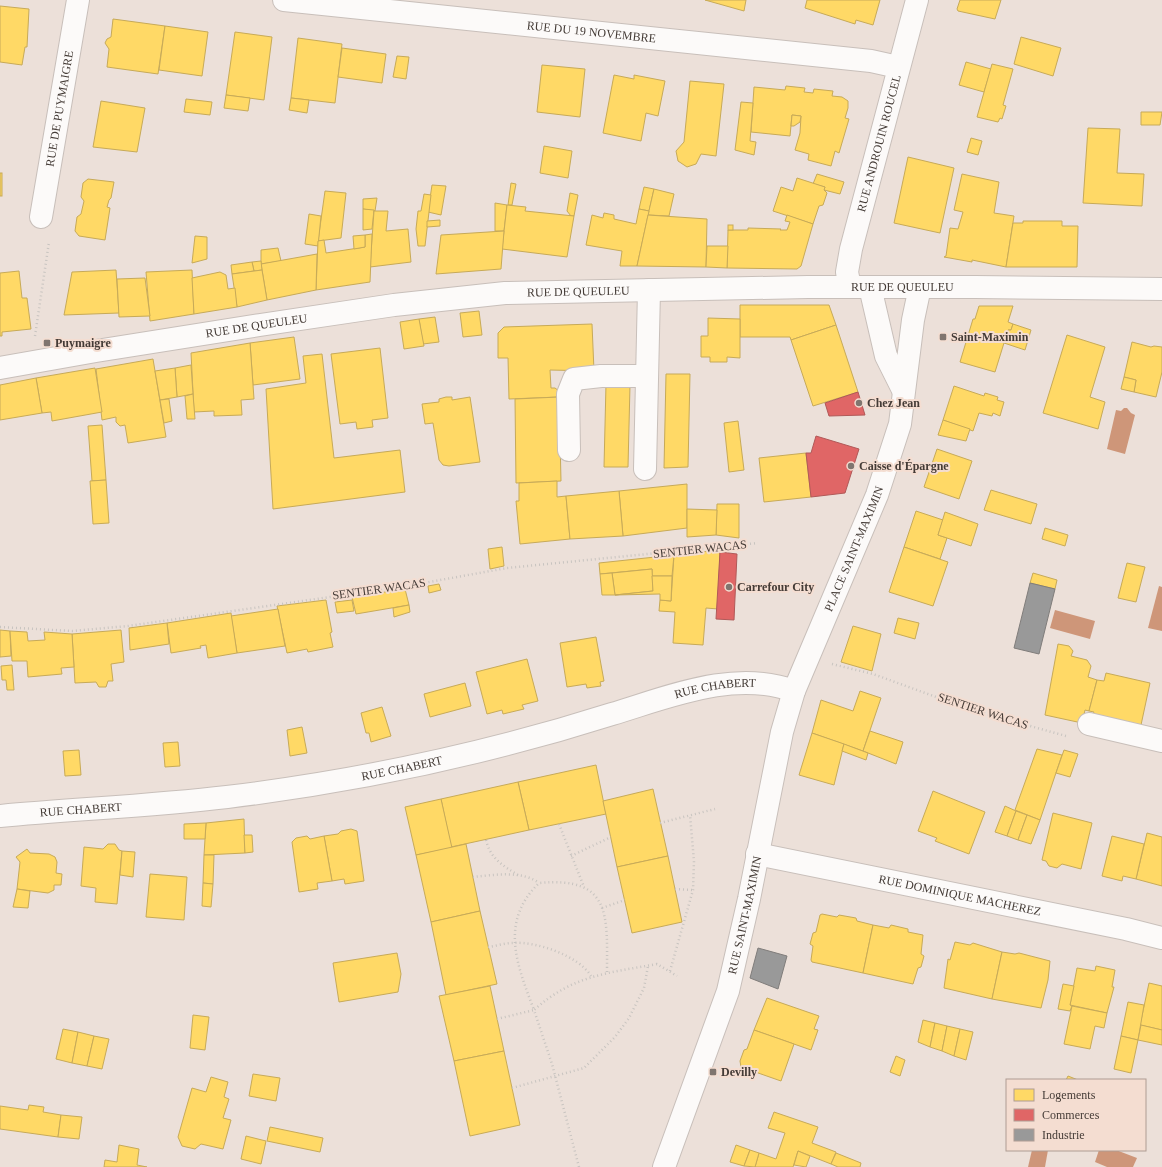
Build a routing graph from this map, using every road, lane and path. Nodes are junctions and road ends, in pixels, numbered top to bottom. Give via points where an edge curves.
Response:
1 (78, 0) edge
2 (284, 0) edge
3 (917, 0) edge
4 (898, 67) junction
5 (41, 218) dead end
6 (49, 241) dead end
7 (860, 287) junction
8 (920, 287) junction
9 (649, 290) junction
10 (1162, 290) edge
11 (38, 319) dead end
12 (0, 368) edge
13 (647, 376) junction
14 (903, 390) junction
15 (569, 450) dead end
16 (645, 469) dead end
17 (758, 543) dead end
18 (0, 627) edge
19 (807, 658) junction
20 (794, 691) junction
21 (1090, 724) dead end
22 (1067, 736) dead end
23 (1162, 741) edge
24 (715, 809) dead end
25 (0, 816) edge
26 (690, 816) junction
27 (660, 823) dead end
28 (559, 824) dead end
29 (611, 836) dead end
30 (486, 840) dead end
31 (757, 854) junction
32 (571, 856) junction
33 (519, 876) junction
34 (473, 877) dead end
35 (539, 883) junction
36 (584, 888) junction
37 (675, 889) dead end
38 (693, 890) junction
39 (625, 900) dead end
40 (602, 908) junction
41 (1162, 938) edge
42 (514, 942) junction
43 (488, 947) dead end
44 (648, 966) junction
45 (670, 972) junction
46 (607, 973) junction
47 (591, 976) junction
48 (677, 976) dead end
49 (534, 1010) junction
50 (497, 1019) dead end
51 (555, 1077) junction
52 (512, 1088) dead end
53 (579, 1167) edge
54 (664, 1167) edge

1 - 5 street, RUE DE PUYMAIGRE
2 - 4 street, RUE DU 19 NOVEMBRE via 864,61
3 - 4 street, RUE ANDROUIN ROUCEL
4 - 7 street, RUE ANDROUIN ROUCEL via 847,272
6 - 11 path
7 - 8 street, RUE DE QUEULEU
7 - 9 street, RUE DE QUEULEU
7 - 14 street via 886,356
8 - 10 street, RUE DE QUEULEU
8 - 14 street, PLACE SAINT-MAXIMIN
9 - 12 street, RUE DE QUEULEU via 505,293 394,305
9 - 13 street
13 - 15 street via 574,379 568,394
13 - 16 street
14 - 19 street, PLACE SAINT-MAXIMIN via 900,424 877,495
17 - 18 path, SENTIER WACAS via 507,568 407,586 128,626 72,631
19 - 20 street, RUE SAINT-MAXIMIN
19 - 22 path, SENTIER WACAS via 873,674 982,713
20 - 25 street, RUE CHABERT via 781,686 747,683 714,685 680,693 539,737 385,773 227,797
20 - 31 street, RUE SAINT-MAXIMIN via 782,732
21 - 23 street
24 - 26 path
26 - 27 path
26 - 38 path via 694,861
28 - 32 path
29 - 32 path
30 - 33 path via 488,850 498,862
31 - 41 street, RUE DOMINIQUE MACHEREZ
31 - 54 street, RUE SAINT-MAXIMIN via 728,990
32 - 36 path
33 - 34 path
33 - 35 path
35 - 36 path via 565,882
35 - 42 path via 523,901
36 - 40 path via 597,898
37 - 38 path
38 - 45 path
39 - 40 path
40 - 46 path via 607,927
42 - 43 path
42 - 47 path via 536,945 560,953 581,964
42 - 49 path
44 - 45 path via 657,964
44 - 46 path
44 - 51 path via 644,988 629,1018 615,1037 584,1068
45 - 48 path
46 - 47 path
47 - 49 path via 550,995
49 - 50 path
49 - 51 path
51 - 52 path
51 - 53 path

